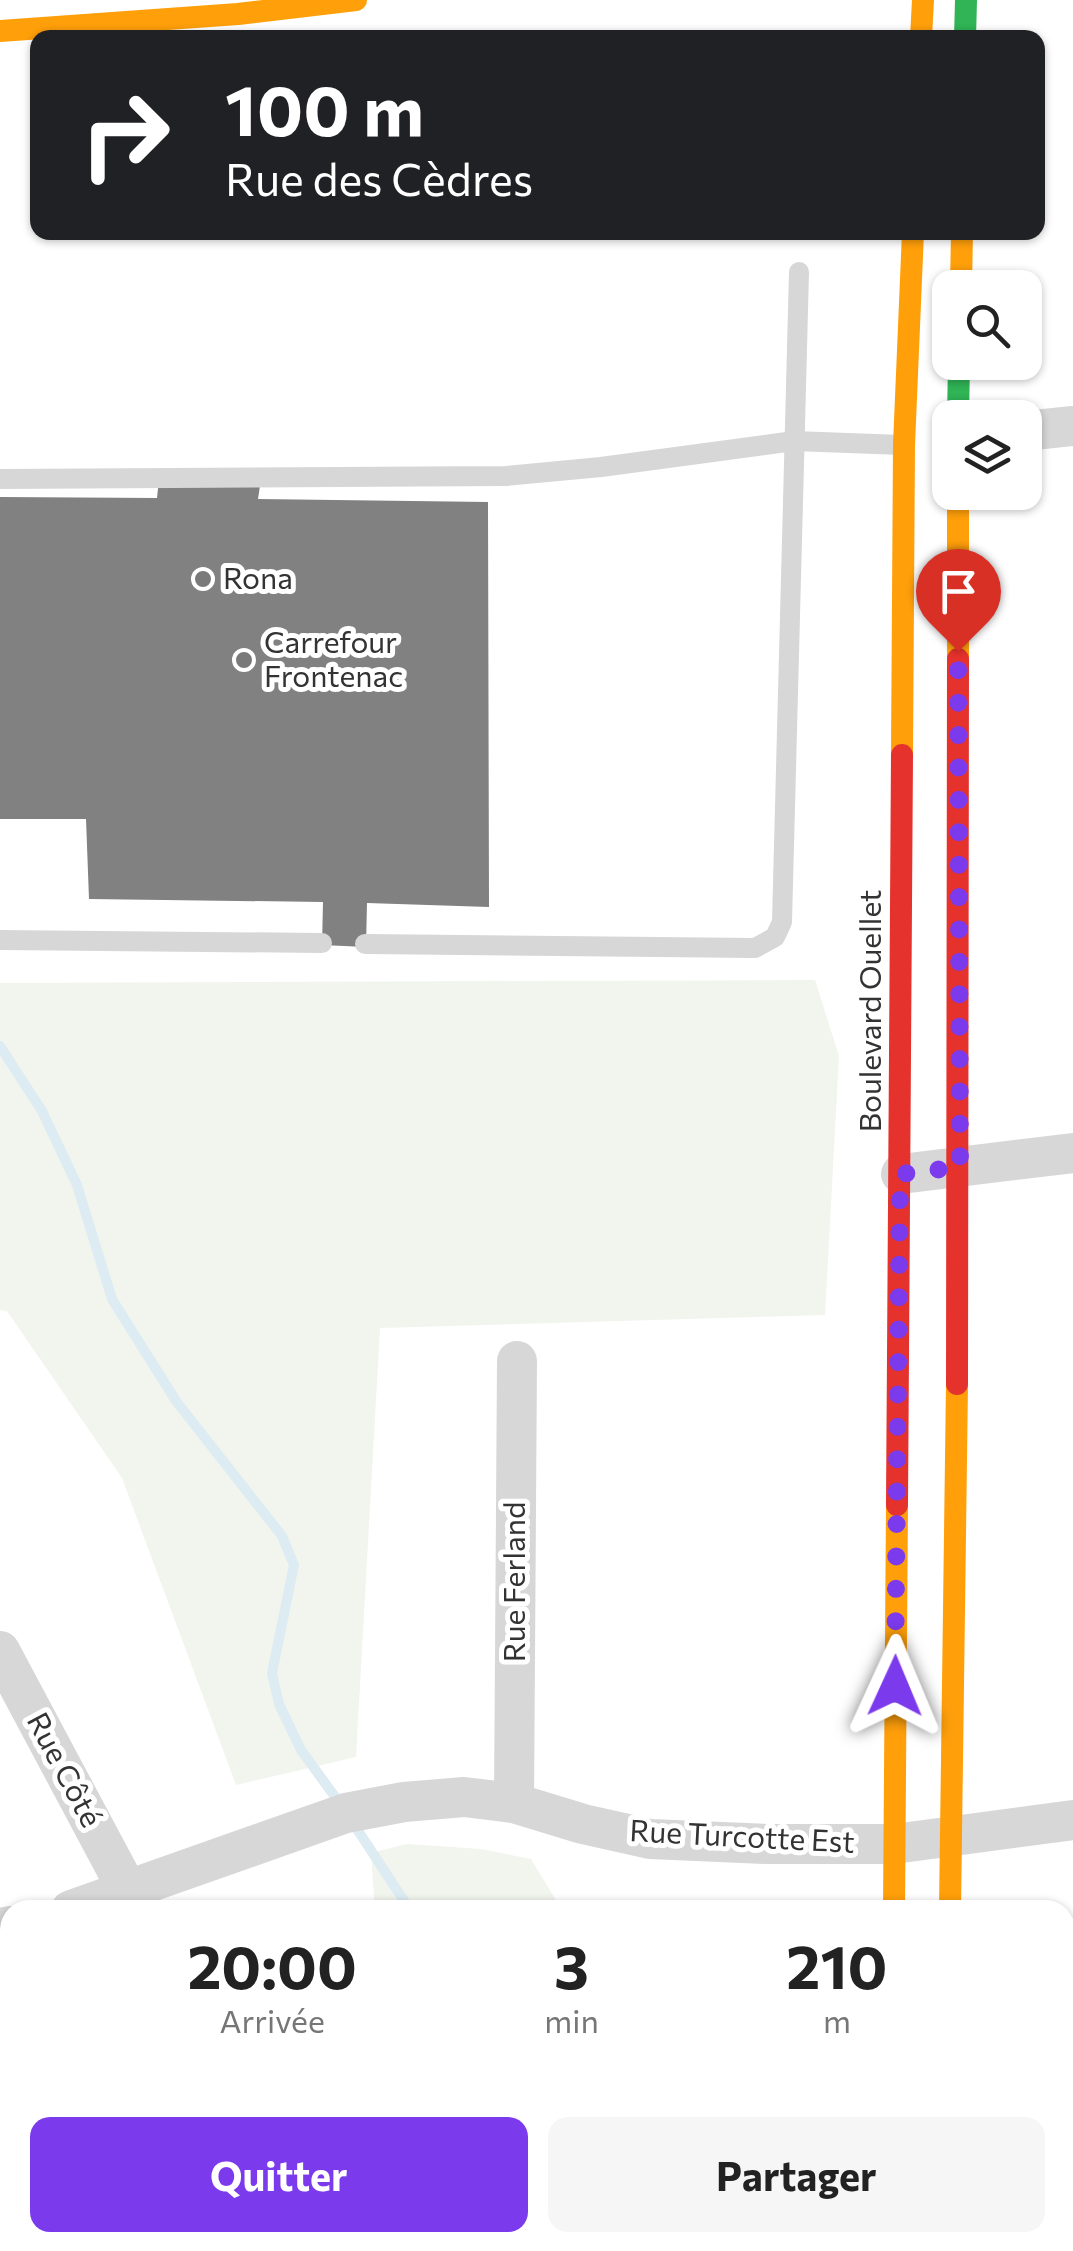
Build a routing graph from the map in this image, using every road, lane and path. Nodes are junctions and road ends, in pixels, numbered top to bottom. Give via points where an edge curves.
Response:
1 (356, 0) edge
2 (923, 0) edge
3 (966, 0) edge
4 (922, 30) edge
5 (965, 30) edge
6 (0, 31) edge
7 (913, 240) edge
8 (962, 240) edge
9 (961, 270) edge
10 (799, 272) dead end
11 (1073, 426) edge
12 (1042, 429) edge
13 (794, 441) junction
14 (932, 441) edge
15 (904, 444) junction
16 (0, 479) edge
17 (958, 510) edge
18 (0, 940) edge
19 (322, 943) dead end
20 (365, 944) dead end
21 (1073, 1152) edge
22 (960, 1167) junction
23 (900, 1174) junction
24 (517, 1361) dead end
25 (0, 1652) edge
26 (514, 1803) junction
27 (1073, 1820) edge
28 (951, 1834) junction
29 (894, 1844) junction
30 (127, 1889) junction
31 (98, 1900) edge
32 (894, 1900) edge
33 (950, 1900) edge

1 - 6 street
2 - 4 street
3 - 5 street
7 - 15 street, Boulevard Ouellet
8 - 9 street
10 - 13 lane
11 - 12 street
13 - 15 lane
13 - 16 lane via 536,475
13 - 20 lane via 782,922 775,937 755,948
14 - 15 street
15 - 23 street, Boulevard Ouellet
17 - 22 street
18 - 19 lane
21 - 22 street
22 - 23 street
22 - 28 street
23 - 29 street, Boulevard Ouellet
24 - 26 street, Rue Ferland
25 - 30 street, Rue Côté
26 - 29 street, Rue Turcotte Est via 650,1839
26 - 30 street, Rue Turcotte Est via 464,1797 346,1812
27 - 28 street, Rue Turcotte Est
28 - 29 street, Rue Turcotte Est
28 - 33 street
29 - 32 street, Boulevard Ouellet
30 - 31 street, Rue Turcotte Est

